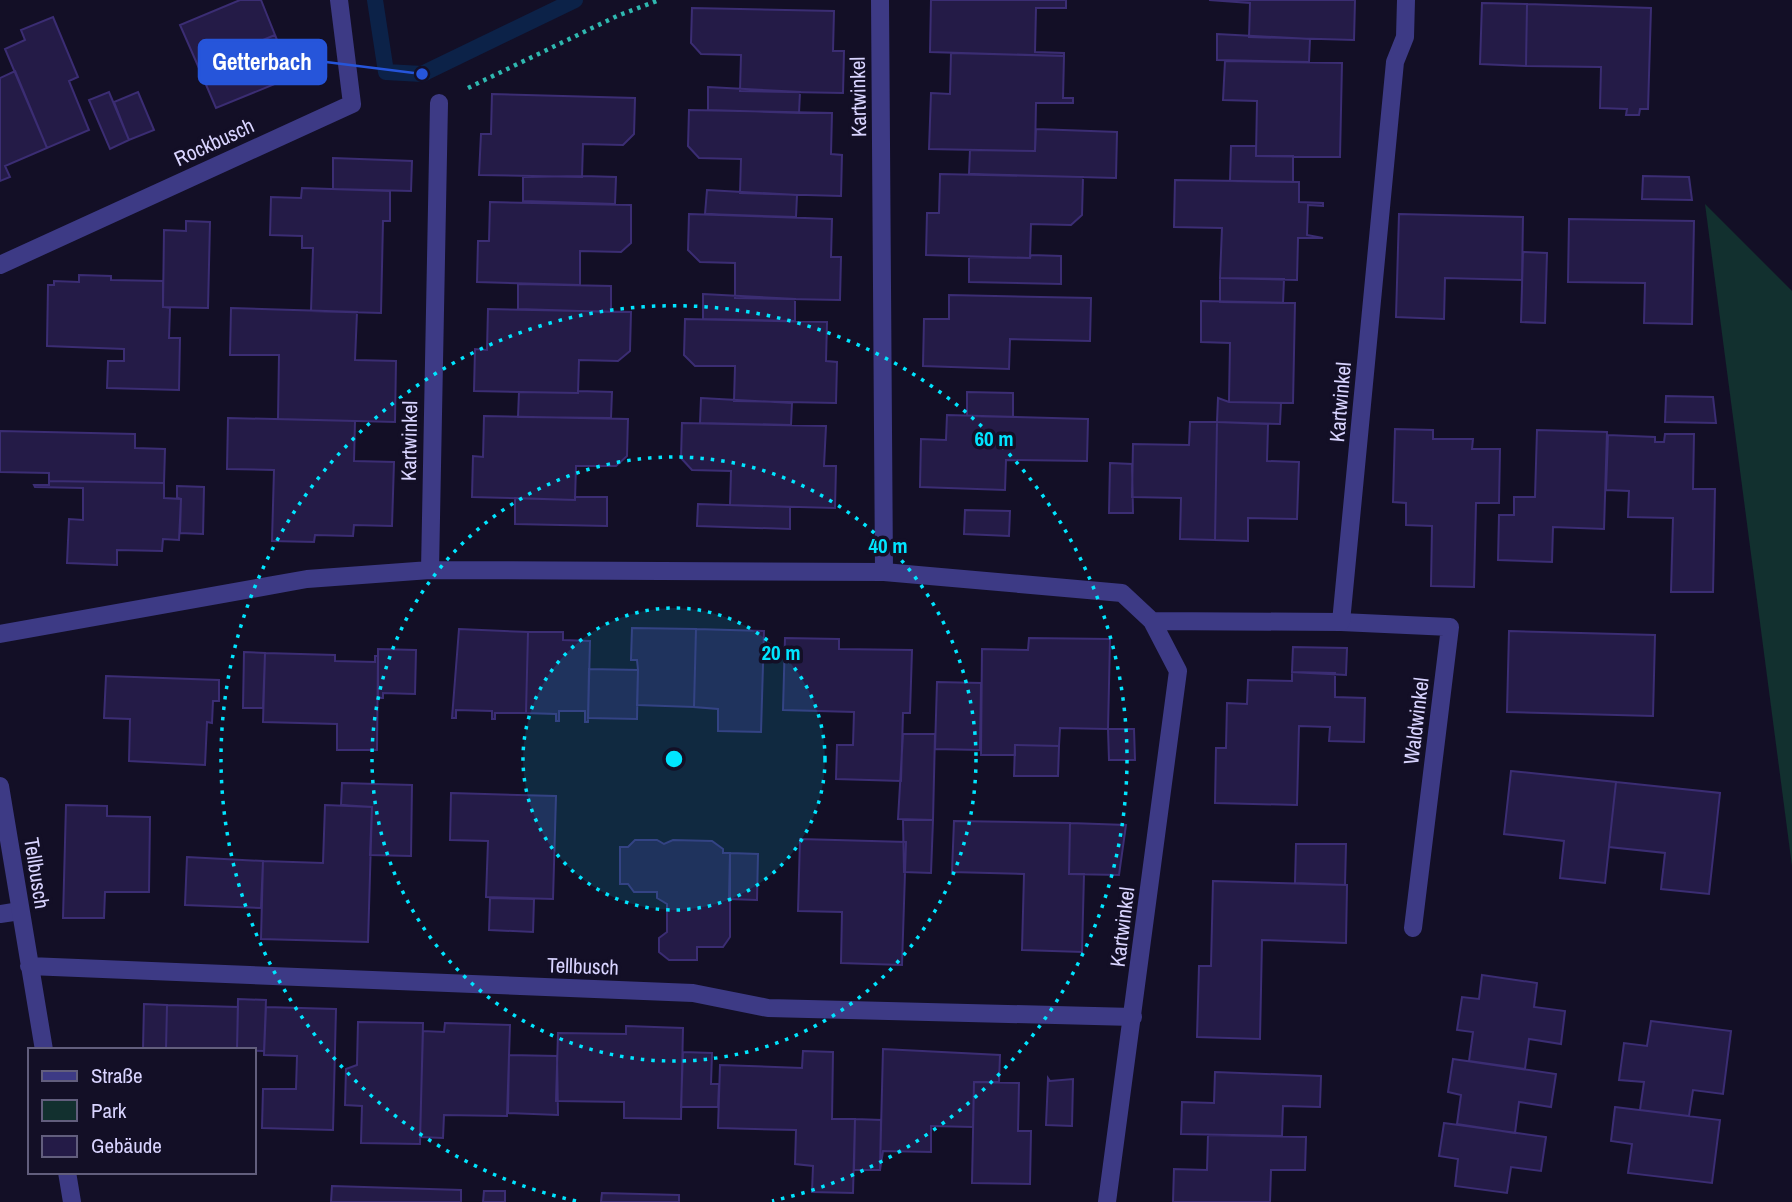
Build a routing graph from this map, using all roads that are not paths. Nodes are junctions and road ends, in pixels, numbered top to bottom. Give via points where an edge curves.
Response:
1 (339, 0) edge
2 (880, 0) edge
3 (1406, 0) edge
4 (439, 103) road end
5 (0, 265) edge
6 (430, 570) junction
7 (884, 572) junction
8 (1152, 621) junction
9 (1341, 622) junction
10 (0, 634) edge
11 (0, 786) edge
12 (20, 911) junction
13 (0, 914) edge
14 (1413, 928) dead end
15 (29, 966) junction
16 (1133, 1017) junction
17 (44, 1048) edge
18 (67, 1174) edge
19 (72, 1202) edge
20 (1107, 1202) edge

1 - 5 street, Rockbusch via 352,104
2 - 7 street, Kartwinkel
3 - 9 street, Kartwinkel via 1405,37 1395,62
4 - 6 street, Kartwinkel
6 - 7 street, Kartwinkel
6 - 10 street, Kartwinkel via 307,579
7 - 8 street, Kartwinkel via 1122,593
8 - 9 street
8 - 16 street, Kartwinkel via 1178,671
9 - 14 street, Waldwinkel via 1450,627
11 - 12 street, Tellbusch
12 - 13 street
12 - 15 street, Tellbusch
15 - 16 street, Tellbusch via 693,993 768,1008
15 - 17 street, Tellbusch
16 - 20 street, Kartwinkel
18 - 19 street

